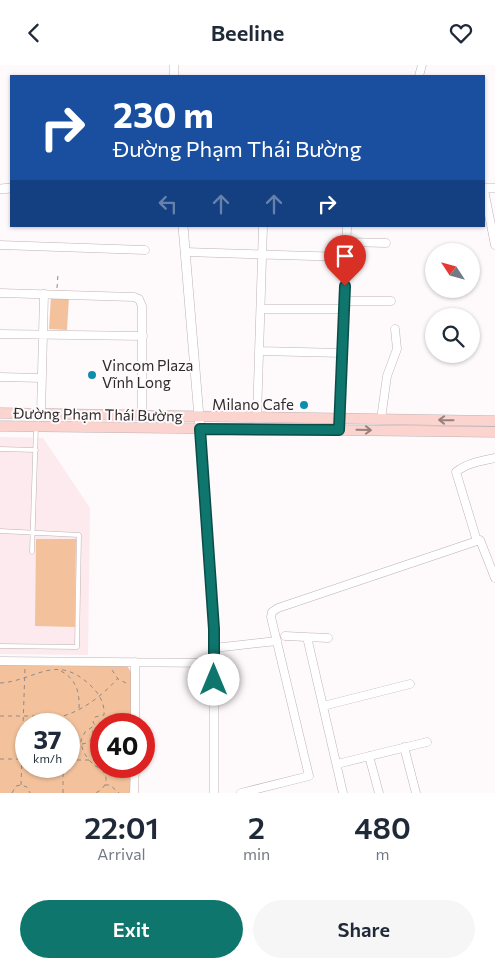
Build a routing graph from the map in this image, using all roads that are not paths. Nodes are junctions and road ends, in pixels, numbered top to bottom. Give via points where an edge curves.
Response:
1 (485, 194) edge
2 (184, 227) edge
3 (263, 227) edge
4 (347, 227) edge
5 (346, 242) junction
6 (386, 243) dead end
7 (0, 245) edge
8 (495, 245) edge
9 (145, 250) dead end
10 (185, 252) junction
11 (263, 254) junction
12 (346, 257) junction
13 (0, 293) edge
14 (44, 294) junction
15 (344, 301) junction
16 (391, 301) dead end
17 (261, 309) junction
18 (344, 309) junction
19 (395, 329) dead end
20 (0, 334) edge
21 (43, 334) junction
22 (143, 336) junction
23 (259, 351) junction
24 (342, 353) junction
25 (0, 377) edge
26 (42, 378) junction
27 (0, 413) edge
28 (41, 414) junction
29 (142, 415) junction
30 (198, 416) junction
31 (258, 417) junction
32 (340, 418) junction
33 (381, 419) junction
34 (495, 421) edge
35 (0, 426) edge
36 (36, 427) junction
37 (200, 429) junction
38 (339, 430) junction
39 (495, 432) edge
40 (0, 449) edge
41 (36, 450) junction
42 (495, 459) edge
43 (0, 531) edge
44 (32, 532) junction
45 (477, 541) junction
46 (32, 552) dead end
47 (493, 568) edge
48 (495, 577) edge
49 (285, 636) dead end
50 (307, 637) junction
51 (328, 638) dead end
52 (277, 641) junction
53 (0, 646) edge
54 (214, 648) junction
55 (0, 661) edge
56 (135, 661) junction
57 (214, 663) junction
58 (410, 684) dead end
59 (323, 706) junction
60 (135, 713) edge
61 (427, 742) dead end
62 (404, 747) junction
63 (369, 756) junction
64 (337, 764) junction
65 (135, 778) edge
66 (134, 793) edge
67 (214, 793) edge
68 (241, 793) edge
69 (343, 793) edge
70 (379, 793) edge
71 (416, 793) edge

1 - 8 street
2 - 10 street
3 - 11 street
4 - 5 street
5 - 6 street
5 - 12 street
7 - 9 street
10 - 11 street
10 - 30 street
11 - 12 street
11 - 17 street
12 - 15 street
13 - 14 street
14 - 21 street
14 - 22 street via 138,298 142,304
15 - 16 street
15 - 18 street
17 - 18 street
17 - 23 street
18 - 24 street
19 - 33 street
20 - 21 street
21 - 22 street
21 - 26 street
22 - 29 street
23 - 24 street
23 - 31 street
24 - 32 street
25 - 26 street
26 - 28 street
27 - 28 main road, Đường Phạm Thái Bường
28 - 29 main road, Đường Phạm Thái Bường
29 - 30 main road, Đường Phạm Thái Bường
30 - 31 main road, Đường Phạm Thái Bường
30 - 37 street
31 - 32 main road, Đường Phạm Thái Bường
32 - 33 main road, Đường Phạm Thái Bường
32 - 38 main road
34 -> 33 main road, Đường Phạm Thái Bường
35 - 36 main road, Đường Phạm Thái Bường
36 - 37 main road, Đường Phạm Thái Bường
36 - 41 lane
37 - 38 main road, Đường Phạm Thái Bường
37 - 54 street
38 -> 39 main road, Đường Phạm Thái Bường
40 - 41 lane
41 - 44 lane
42 - 45 street via 477,462 456,472
43 - 44 lane
44 - 46 lane
44 - 53 lane via 79,535 77,647
45 - 47 street via 480,540
45 - 52 street via 278,608 271,617
47 - 48 street
49 - 50 street
50 - 51 street
50 - 59 street
52 - 54 street
52 - 68 street via 309,776
54 - 57 street
55 - 56 street
56 - 57 street
56 - 60 street
57 - 67 street
58 - 59 street
59 - 64 street
61 - 62 street
62 - 63 street
62 - 71 street
63 - 64 street
63 - 70 street
64 - 69 street
65 - 66 street

